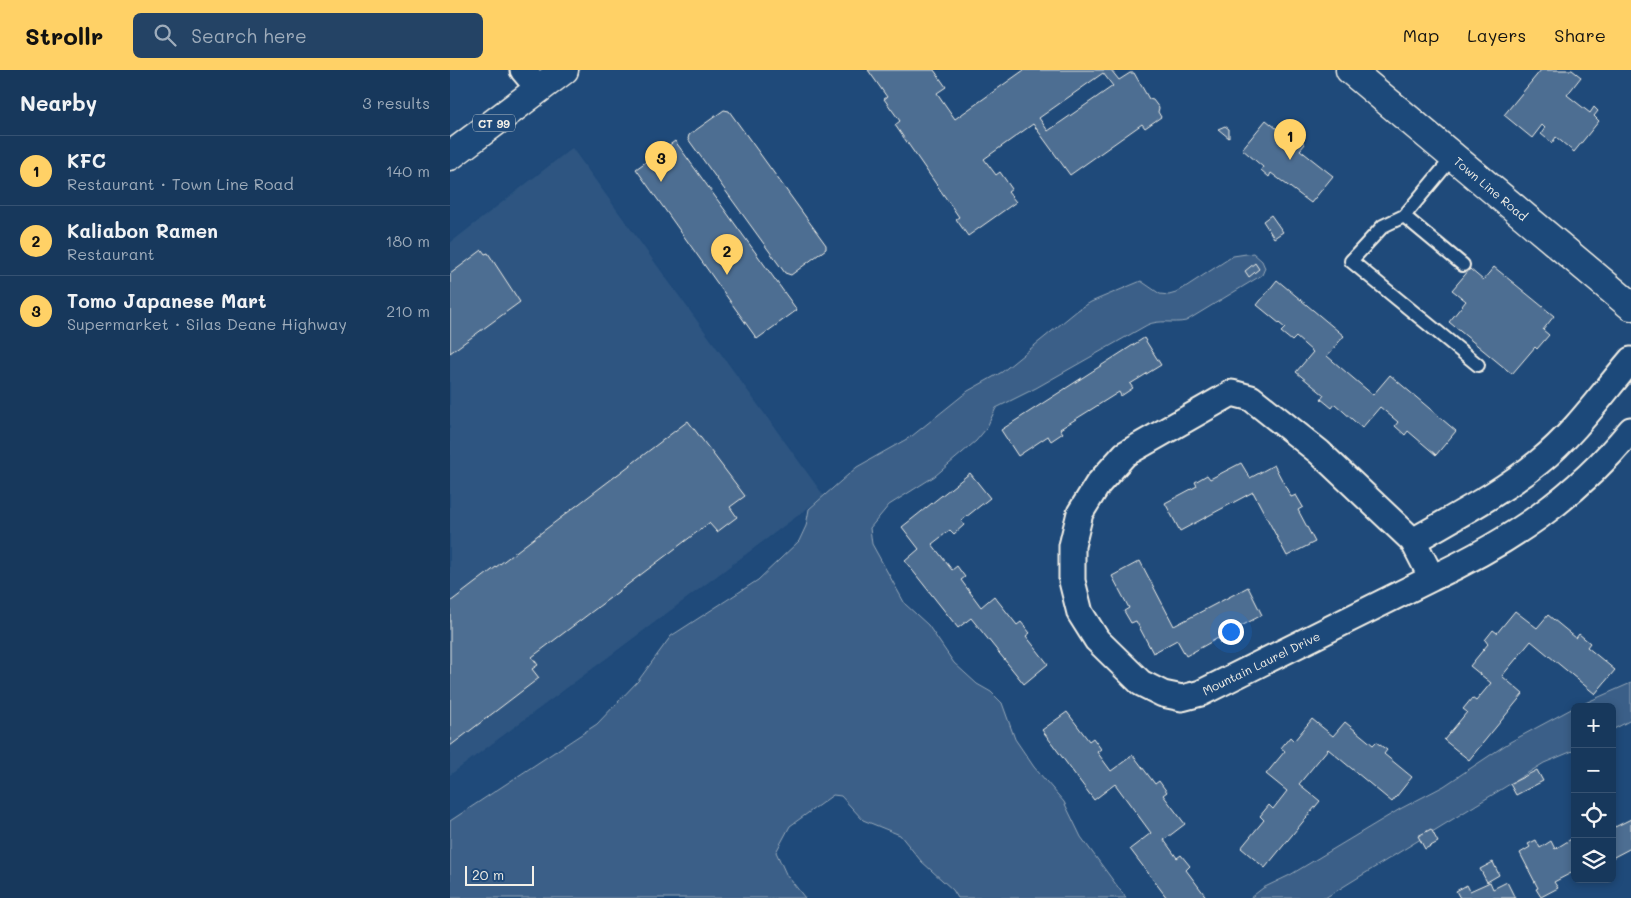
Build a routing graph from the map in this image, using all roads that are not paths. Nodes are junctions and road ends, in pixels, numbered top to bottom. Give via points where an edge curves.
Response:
1 (564, 70) edge
2 (1350, 70) edge
3 (531, 80) edge
4 (450, 156) edge
5 (1453, 157) junction
6 (1404, 216) junction
7 (1464, 264) dead end
8 (1631, 306) edge
9 (1631, 360) edge
10 (1478, 365) dead end
11 (1631, 430) edge
12 (1413, 540) junction
13 (1432, 578) junction

1 - 3 street, CT 99
2 - 5 street, Town Line Road
3 - 4 street, CT 99
5 - 6 lane
5 - 8 street, Town Line Road
6 - 7 lane
6 - 10 lane via 1383,226 1351,261
9 - 12 street via 1574,427 1540,461 1489,497
11 - 13 street, Mountain Laurel Drive via 1605,461 1532,523 1480,556
12 - 13 street, Mountain Laurel Drive
12 - 13 street, Mountain Laurel Drive via 1319,452 1251,398 1232,393 1125,454 1098,484 1080,514 1074,538 1072,581 1080,613 1097,640 1141,683 1163,694 1182,698 1202,694

